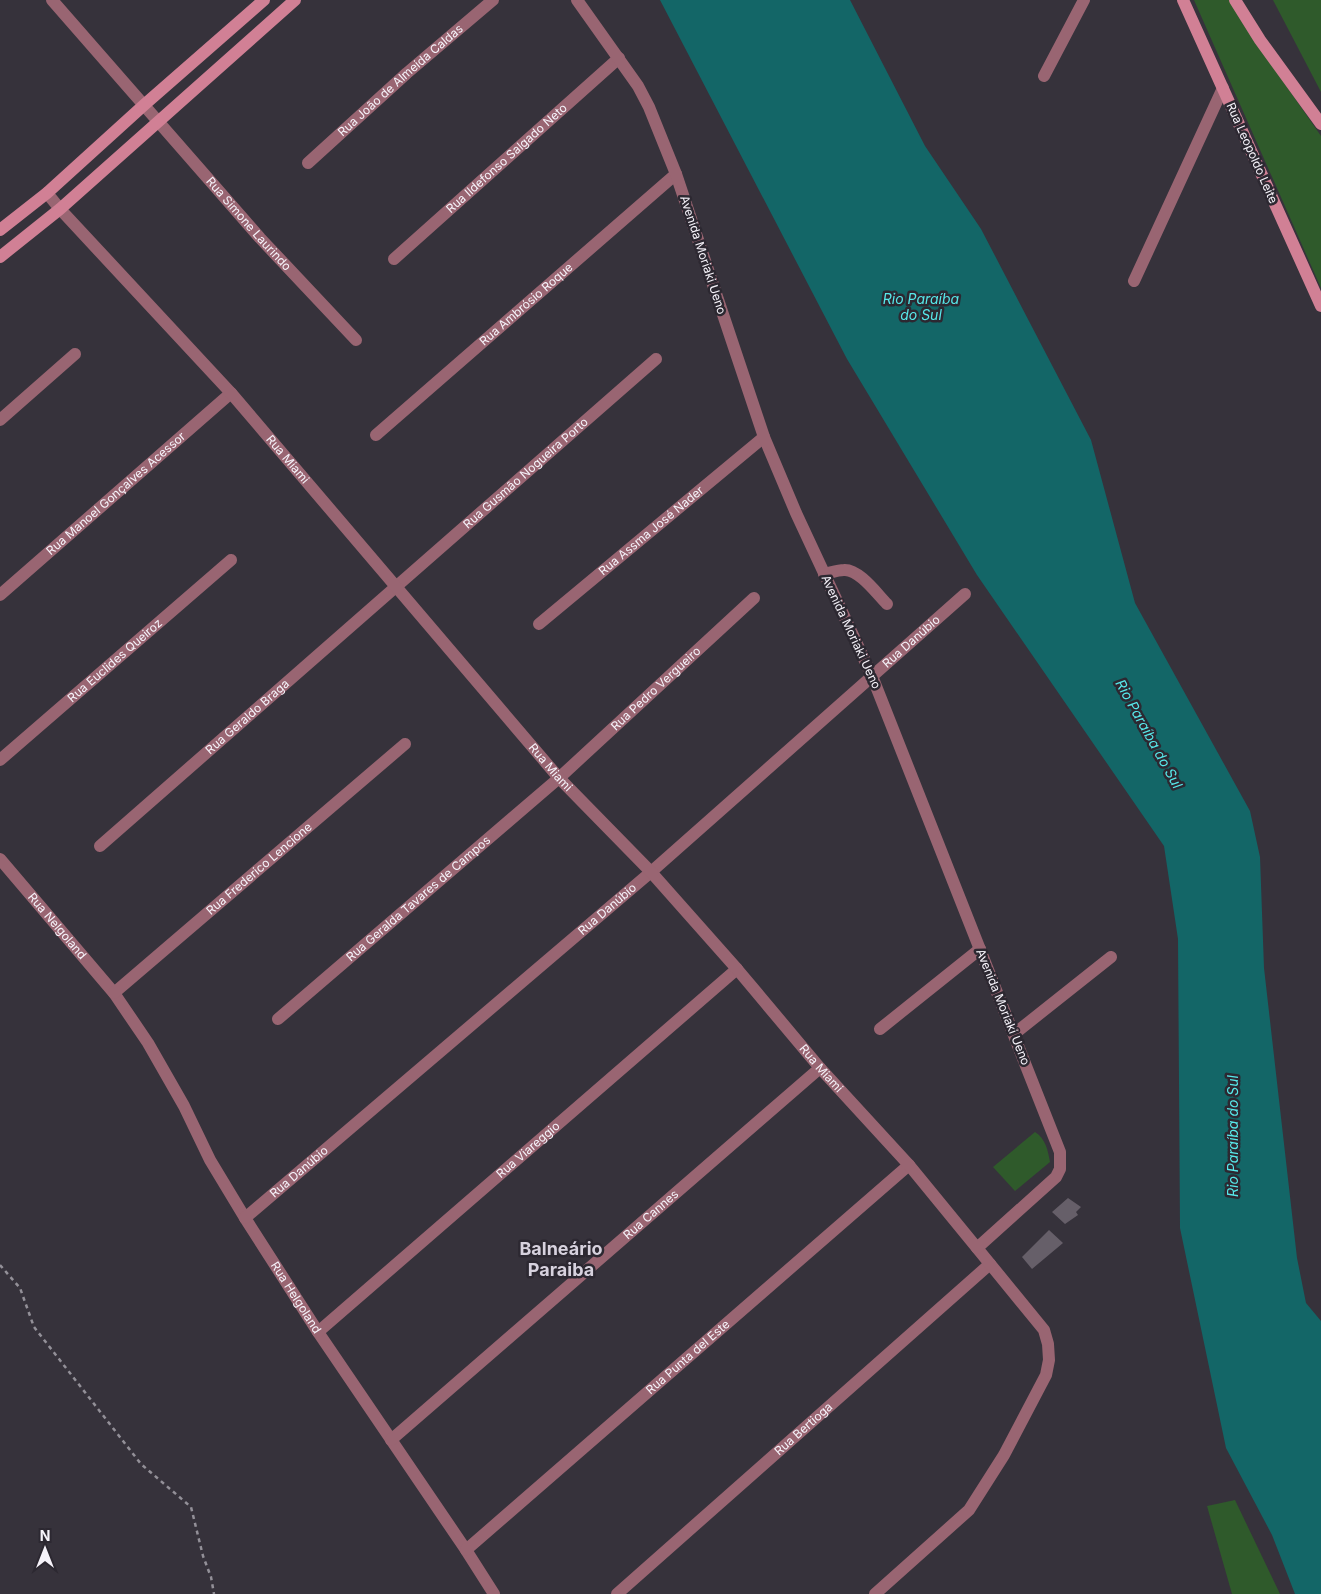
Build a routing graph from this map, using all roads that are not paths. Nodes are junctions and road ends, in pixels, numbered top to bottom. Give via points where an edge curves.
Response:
1 (52, 0) edge
2 (264, 0) edge
3 (295, 0) edge
4 (493, 0) edge
5 (577, 0) edge
6 (1084, 0) edge
7 (1183, 0) edge
8 (1235, 0) edge
9 (619, 58) junction
10 (1044, 76) dead end
11 (1223, 88) junction
12 (144, 105) junction
13 (158, 121) junction
14 (1321, 124) edge
15 (308, 164) dead end
16 (676, 174) junction
17 (48, 193) junction
18 (60, 209) junction
19 (0, 230) edge
20 (0, 257) edge
21 (394, 259) dead end
22 (1134, 280) dead end
23 (1321, 306) edge
24 (356, 340) dead end
25 (75, 354) dead end
26 (656, 359) dead end
27 (231, 393) junction
28 (0, 420) edge
29 (376, 435) dead end
30 (764, 438) junction
31 (231, 560) dead end
32 (824, 574) junction
33 (395, 587) junction
34 (965, 594) dead end
35 (0, 595) edge
36 (754, 598) dead end
37 (887, 604) dead end
38 (539, 624) dead end
39 (872, 676) junction
40 (405, 744) dead end
41 (0, 760) edge
42 (559, 778) junction
43 (100, 846) dead end
44 (0, 859) edge
45 (651, 872) junction
46 (980, 949) junction
47 (1111, 957) dead end
48 (738, 969) junction
49 (114, 993) junction
50 (278, 1019) dead end
51 (880, 1029) dead end
52 (1014, 1034) junction
53 (820, 1068) junction
54 (909, 1165) junction
55 (245, 1218) junction
56 (977, 1248) junction
57 (990, 1264) junction
58 (318, 1332) junction
59 (390, 1440) junction
60 (466, 1550) junction
61 (494, 1594) edge
62 (617, 1594) edge
63 (875, 1594) edge

1 - 12 street, Rua Simone Laurindo
2 - 12 main road
3 - 13 main road
4 - 15 street, Rua João de Almeida Caldas
5 - 9 street, Avenida Moriaki Ueno
6 - 10 street
7 - 11 main road, Rua Leopoldo Leite
8 - 14 main road
9 - 16 street, Avenida Moriaki Ueno via 650,107
9 - 21 street, Rua Ildefonso Salgado Neto
11 - 22 street
11 - 23 main road, Rua Leopoldo Leite
12 - 13 street, Rua Simone Laurindo
12 - 17 main road
13 - 18 main road
13 - 24 street, Rua Simone Laurindo via 260,238
16 - 29 street, Rua Ambrósio Roque
16 - 30 street, Avenida Moriaki Ueno
17 - 18 street, Rua Miami
17 - 19 main road
18 - 20 main road
18 - 27 street, Rua Miami
25 - 28 street
26 - 33 street, Rua Gusmão Nogueira Porto
27 - 33 street, Rua Miami
27 - 35 street, Rua Manoel Gonçalves Acessor
30 - 32 street, Avenida Moriaki Ueno
30 - 38 street, Rua Assma José Nader
31 - 41 street, Rua Euclides Queiroz
32 - 37 street via 851,571
32 - 39 street, Avenida Moriaki Ueno
33 - 42 street, Rua Miami
33 - 43 street, Rua Geraldo Braga
34 - 39 street, Rua Danúbio
36 - 42 street, Rua Pedro Vergueiro
39 - 45 street, Rua Danúbio
39 - 46 street, Avenida Moriaki Ueno
40 - 49 street, Rua Frederico Lencione
42 - 45 street, Rua Miami
42 - 50 street, Rua Geralda Tavares de Campos
44 - 49 street, Rua Nelgoland
45 - 48 street, Rua Miami
45 - 55 street, Rua Danúbio
46 - 51 street
46 - 52 street, Avenida Moriaki Ueno
47 - 52 street
48 - 53 street, Rua Miami
48 - 58 street, Rua Viareggio
49 - 55 street, Rua Helgoland via 148,1043
52 - 56 street, Avenida Moriaki Ueno via 1060,1152 1060,1169 1056,1177
53 - 54 street, Rua Miami
53 - 59 street, Rua Cannes
54 - 56 street, Rua Miami
54 - 60 street, Rua Punta del Este
55 - 58 street, Rua Helgoland
56 - 57 street, Rua Miami
57 - 62 street, Rua Bertioga
57 - 63 street, Rua Miami via 1044,1330 1048,1344 1046,1375 1004,1455 969,1510
58 - 59 street, Rua Helgoland
59 - 60 street, Rua Helgoland
60 - 61 street, Rua Helgoland

